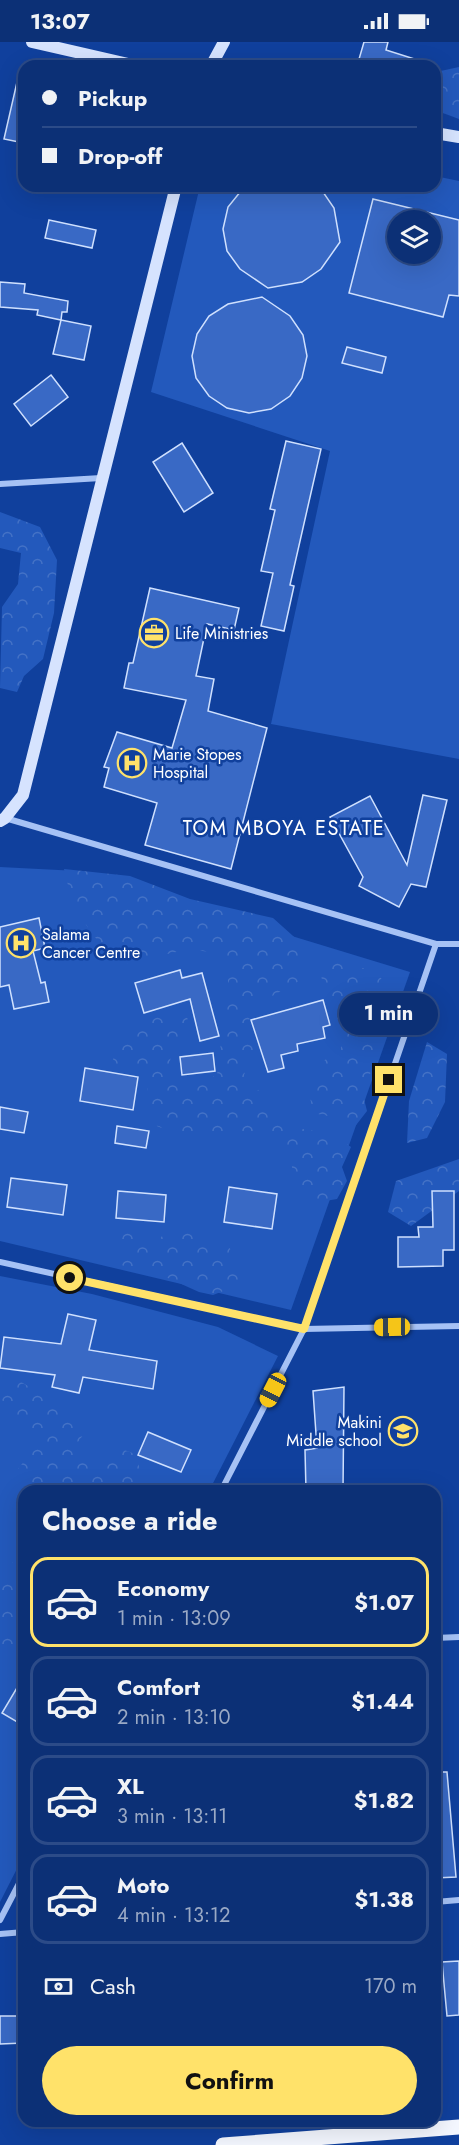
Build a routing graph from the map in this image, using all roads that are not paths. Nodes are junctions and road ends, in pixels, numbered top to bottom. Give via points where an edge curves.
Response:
1 (32, 42) edge
2 (224, 42) edge
3 (111, 60) edge
4 (214, 60) edge
5 (441, 134) edge
6 (459, 137) edge
7 (174, 192) edge
8 (102, 478) junction
9 (0, 484) edge
10 (3, 819) edge
11 (436, 944) junction
12 (459, 944) edge
13 (0, 1262) edge
14 (459, 1326) edge
15 (304, 1329) junction
16 (224, 1485) edge
17 (459, 1637) edge
18 (441, 1638) edge
19 (18, 1886) edge
20 (459, 1900) edge
21 (441, 1902) edge
22 (0, 1920) edge
23 (18, 1932) edge
24 (0, 1934) edge
25 (459, 2127) edge
26 (223, 2145) edge

1 - 3 street
2 - 4 street
5 - 6 street
7 - 8 street
8 - 9 street
8 - 10 street via 23,795
10 - 11 street
11 - 12 street
11 - 15 street
13 - 15 street
14 - 15 street
15 - 16 street
17 - 18 street
19 - 22 street
20 - 21 street
23 - 24 street
25 - 26 main road

